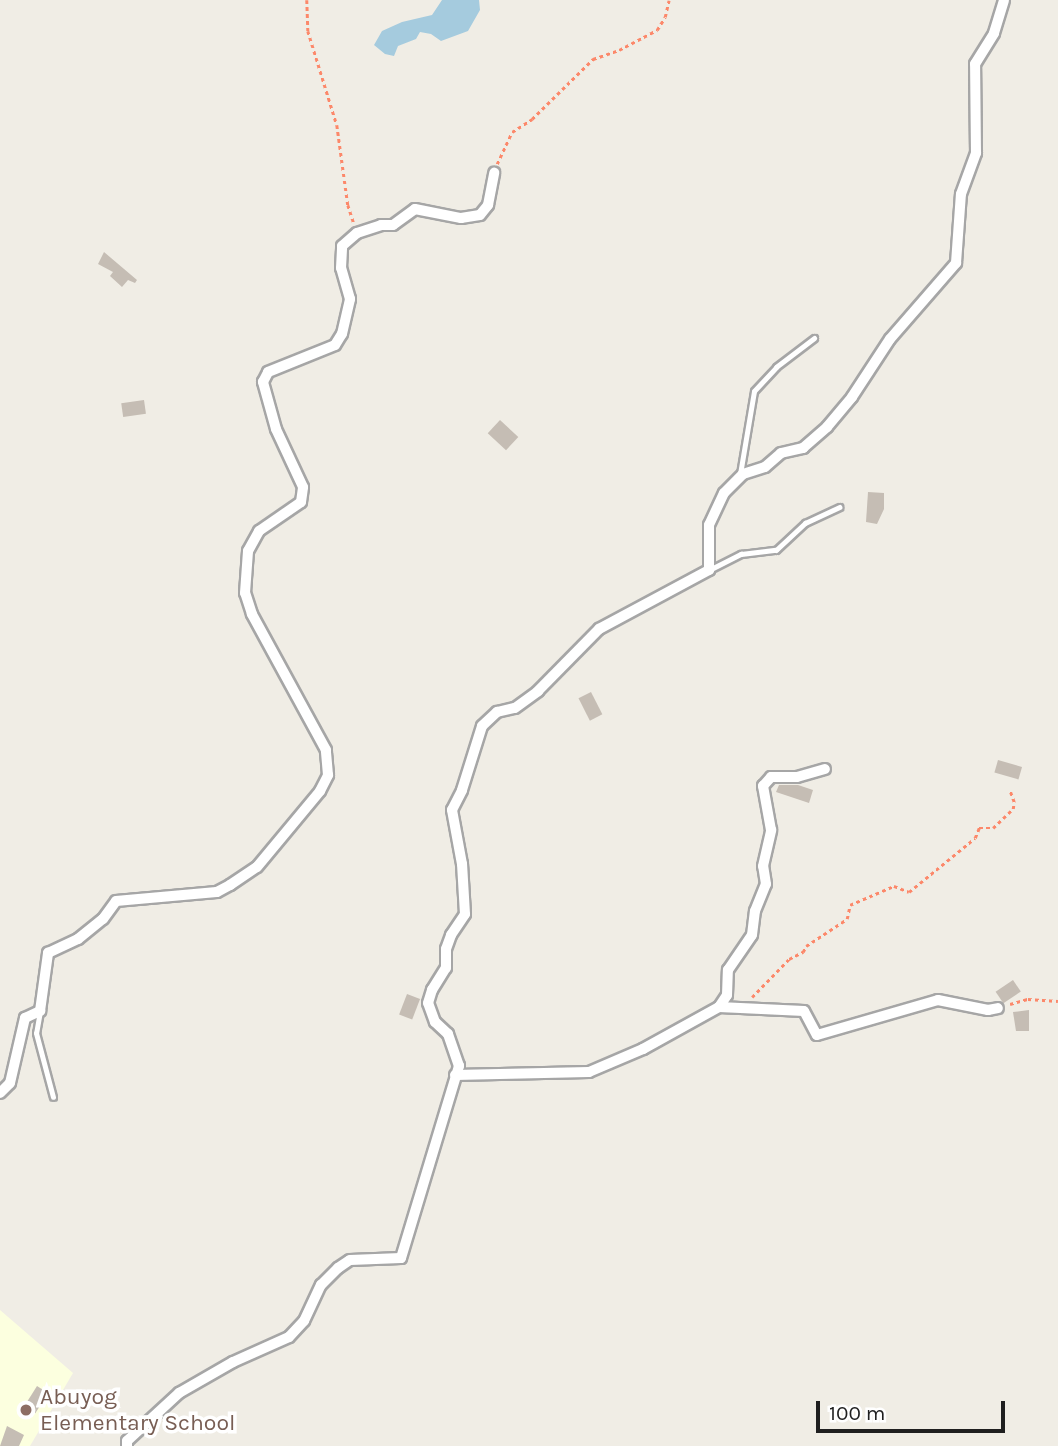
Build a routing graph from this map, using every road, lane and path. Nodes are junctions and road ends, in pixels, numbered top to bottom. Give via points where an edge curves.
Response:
1 (307, 0) edge
2 (669, 0) edge
3 (1004, 0) edge
4 (494, 173) joint
5 (357, 233) junction
6 (814, 338) dead end
7 (739, 478) junction
8 (839, 507) dead end
9 (709, 570) junction
10 (825, 769) dead end
11 (1010, 791) dead end
12 (1058, 1001) edge
13 (719, 1007) junction
14 (746, 1008) junction
15 (998, 1009) joint
16 (40, 1011) junction
17 (455, 1075) junction
18 (0, 1093) edge
19 (53, 1097) dead end
20 (127, 1446) edge

1 - 5 path via 308,31 337,125 348,205
2 - 4 path via 657,30 593,59 532,119 512,132
3 - 7 street via 994,33 975,64 976,153 961,194 956,263 890,339 827,428 803,448 781,453 765,467
4 - 5 street via 488,205 480,215 461,218 415,209 393,225
5 - 16 street via 342,246 341,268 350,299 342,334 335,345 268,372 263,382 275,429 303,486 301,502 259,531 248,551 244,593 326,750 328,775 286,834 243,877 217,892 116,901 103,919 78,939 48,953
6 - 7 lane via 754,391
7 - 9 street via 724,493 709,524
8 - 9 lane via 805,523 776,550 741,554
9 - 17 street via 599,629 538,691 515,708 497,712 482,726 452,810 465,914 451,935 446,968 428,1003 456,1052 459,1066
10 - 13 street via 771,778 763,786 771,830 764,866 766,884 752,934 728,970 727,995
11 - 14 path via 1013,809 993,828 979,828 975,838 909,892 894,886 850,905 847,919 779,967
12 - 15 path via 1028,999
13 - 14 street
13 - 17 street via 643,1049 589,1072
14 - 15 street via 804,1011 817,1035 938,1000
16 - 18 street via 24,1018 10,1083
16 - 19 lane via 36,1033
17 - 20 street via 401,1258 350,1260 338,1268 321,1285 303,1321 289,1337 179,1393 127,1441

